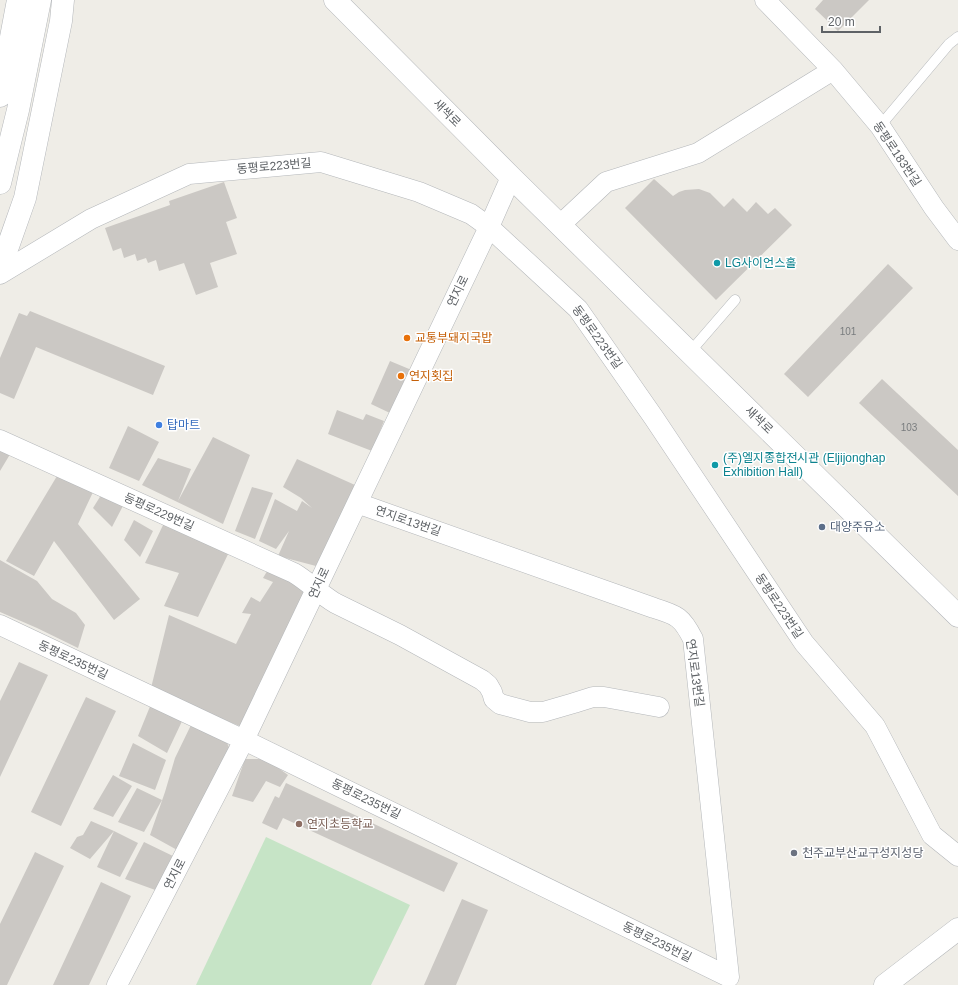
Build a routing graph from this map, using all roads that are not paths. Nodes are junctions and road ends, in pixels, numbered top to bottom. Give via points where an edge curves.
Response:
1 (18, 0) edge
2 (40, 0) edge
3 (63, 0) edge
4 (335, 0) edge
5 (765, 0) edge
6 (958, 37) edge
7 (834, 70) junction
8 (0, 96) edge
9 (880, 126) junction
10 (511, 177) junction
11 (0, 183) edge
12 (560, 225) junction
13 (489, 227) junction
14 (958, 240) edge
15 (0, 269) edge
16 (0, 274) edge
17 (735, 300) dead end
18 (690, 352) junction
19 (0, 440) edge
20 (357, 504) junction
21 (316, 589) junction
22 (958, 616) edge
23 (0, 625) edge
24 (659, 707) dead end
25 (244, 740) junction
26 (958, 856) edge
27 (958, 929) edge
28 (729, 977) joint
29 (117, 985) edge
30 (885, 985) edge

1 - 8 main road
2 - 11 main road
3 - 15 main road via 26,198
4 - 10 main road, 새싹로
5 - 7 street, 동평로183번길
6 - 9 lane via 949,44
7 - 9 street, 동평로183번길
7 - 12 street via 698,153 606,182
9 - 14 street, 동평로183번길
10 - 12 main road, 새싹로
10 - 13 street, 연지로
12 - 18 main road, 새싹로
13 - 16 street, 동평로223번길 via 471,214 419,192 321,162 189,174 91,219
13 - 20 street, 연지로
13 - 26 street, 동평로223번길 via 578,308 804,643 875,726 932,835
17 - 18 lane
18 - 22 main road, 새싹로
19 - 21 street, 동평로229번길 via 294,573
20 - 21 street, 연지로
20 - 28 street, 연지로13번길 via 670,613 687,626 692,639
21 - 24 street, 동평로229번길 via 335,603 482,680 500,704 530,712 543,712 593,697 604,697
21 - 25 street, 연지로
23 - 25 street, 동평로235번길
25 - 28 street, 동평로235번길
25 - 29 street, 연지로
27 - 30 main road

